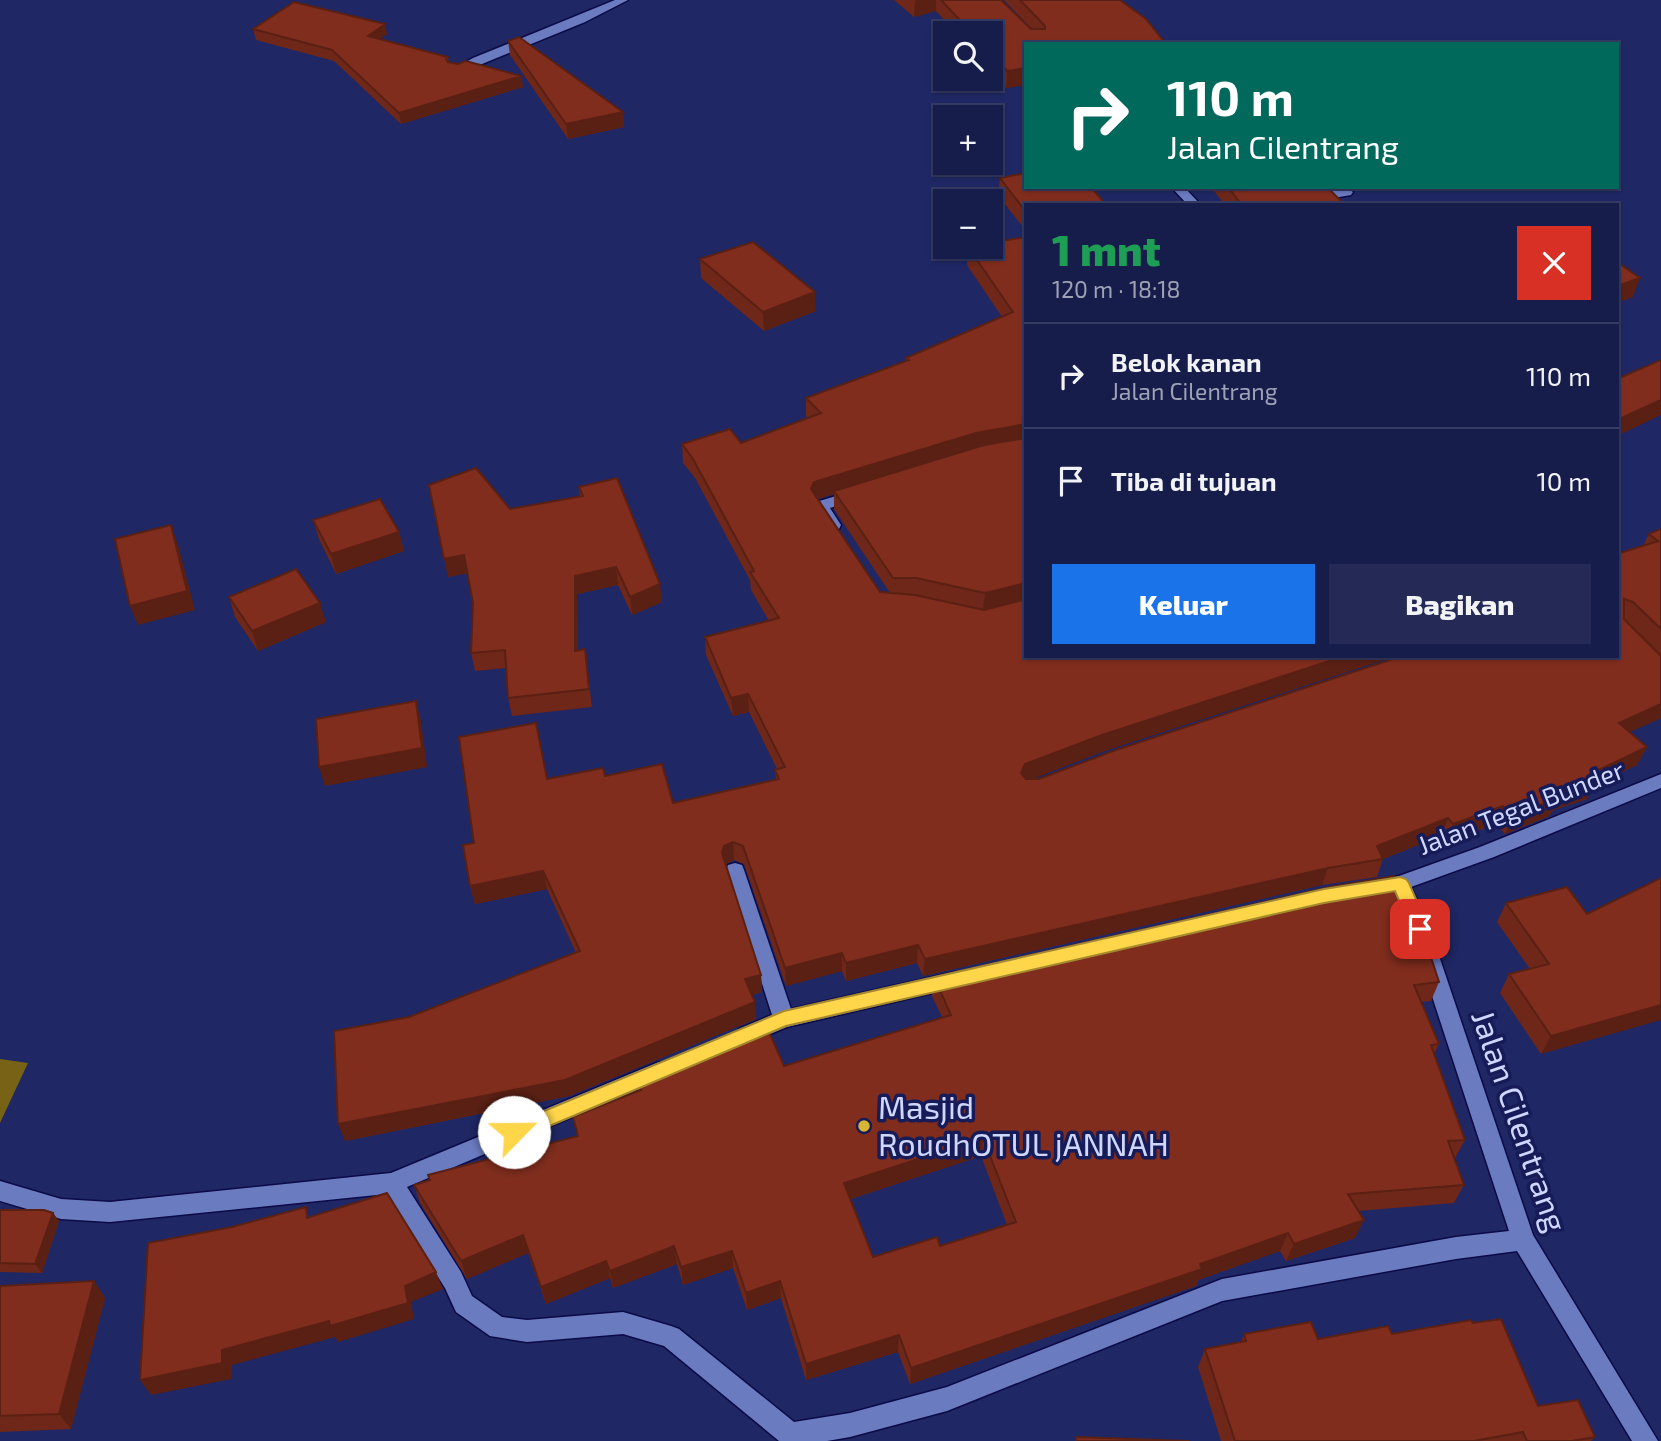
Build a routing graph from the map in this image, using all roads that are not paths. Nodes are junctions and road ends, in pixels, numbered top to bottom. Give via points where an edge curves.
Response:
1 (623, 0) edge
2 (456, 71) edge
3 (1179, 189) edge
4 (1347, 192) dead end
5 (1193, 203) edge
6 (1280, 203) edge
7 (874, 490) edge
8 (843, 539) edge
9 (1661, 781) edge
10 (735, 870) dead end
11 (1400, 883) junction
12 (1349, 892) edge
13 (977, 975) edge
14 (784, 1019) junction
15 (721, 1045) edge
16 (683, 1061) edge
17 (392, 1183) junction
18 (0, 1191) edge
19 (1523, 1240) junction
20 (1646, 1441) edge

1 - 2 street via 586,20 489,54
3 - 5 street
4 - 6 street
7 - 8 street via 821,506
9 - 11 street, Jalan Tegal Bunder
10 - 14 street
11 - 12 street, Jalan Tegal Bunder
11 - 19 street, Jalan Cilentrang via 1420,929
13 - 14 street
14 - 15 street
16 - 17 street
17 - 18 street via 110,1212 61,1209
17 - 19 street via 464,1304 498,1328 527,1331 623,1322 671,1337 791,1435 850,1425 947,1399 1222,1290
19 - 20 street, Jalan Cilentrang

